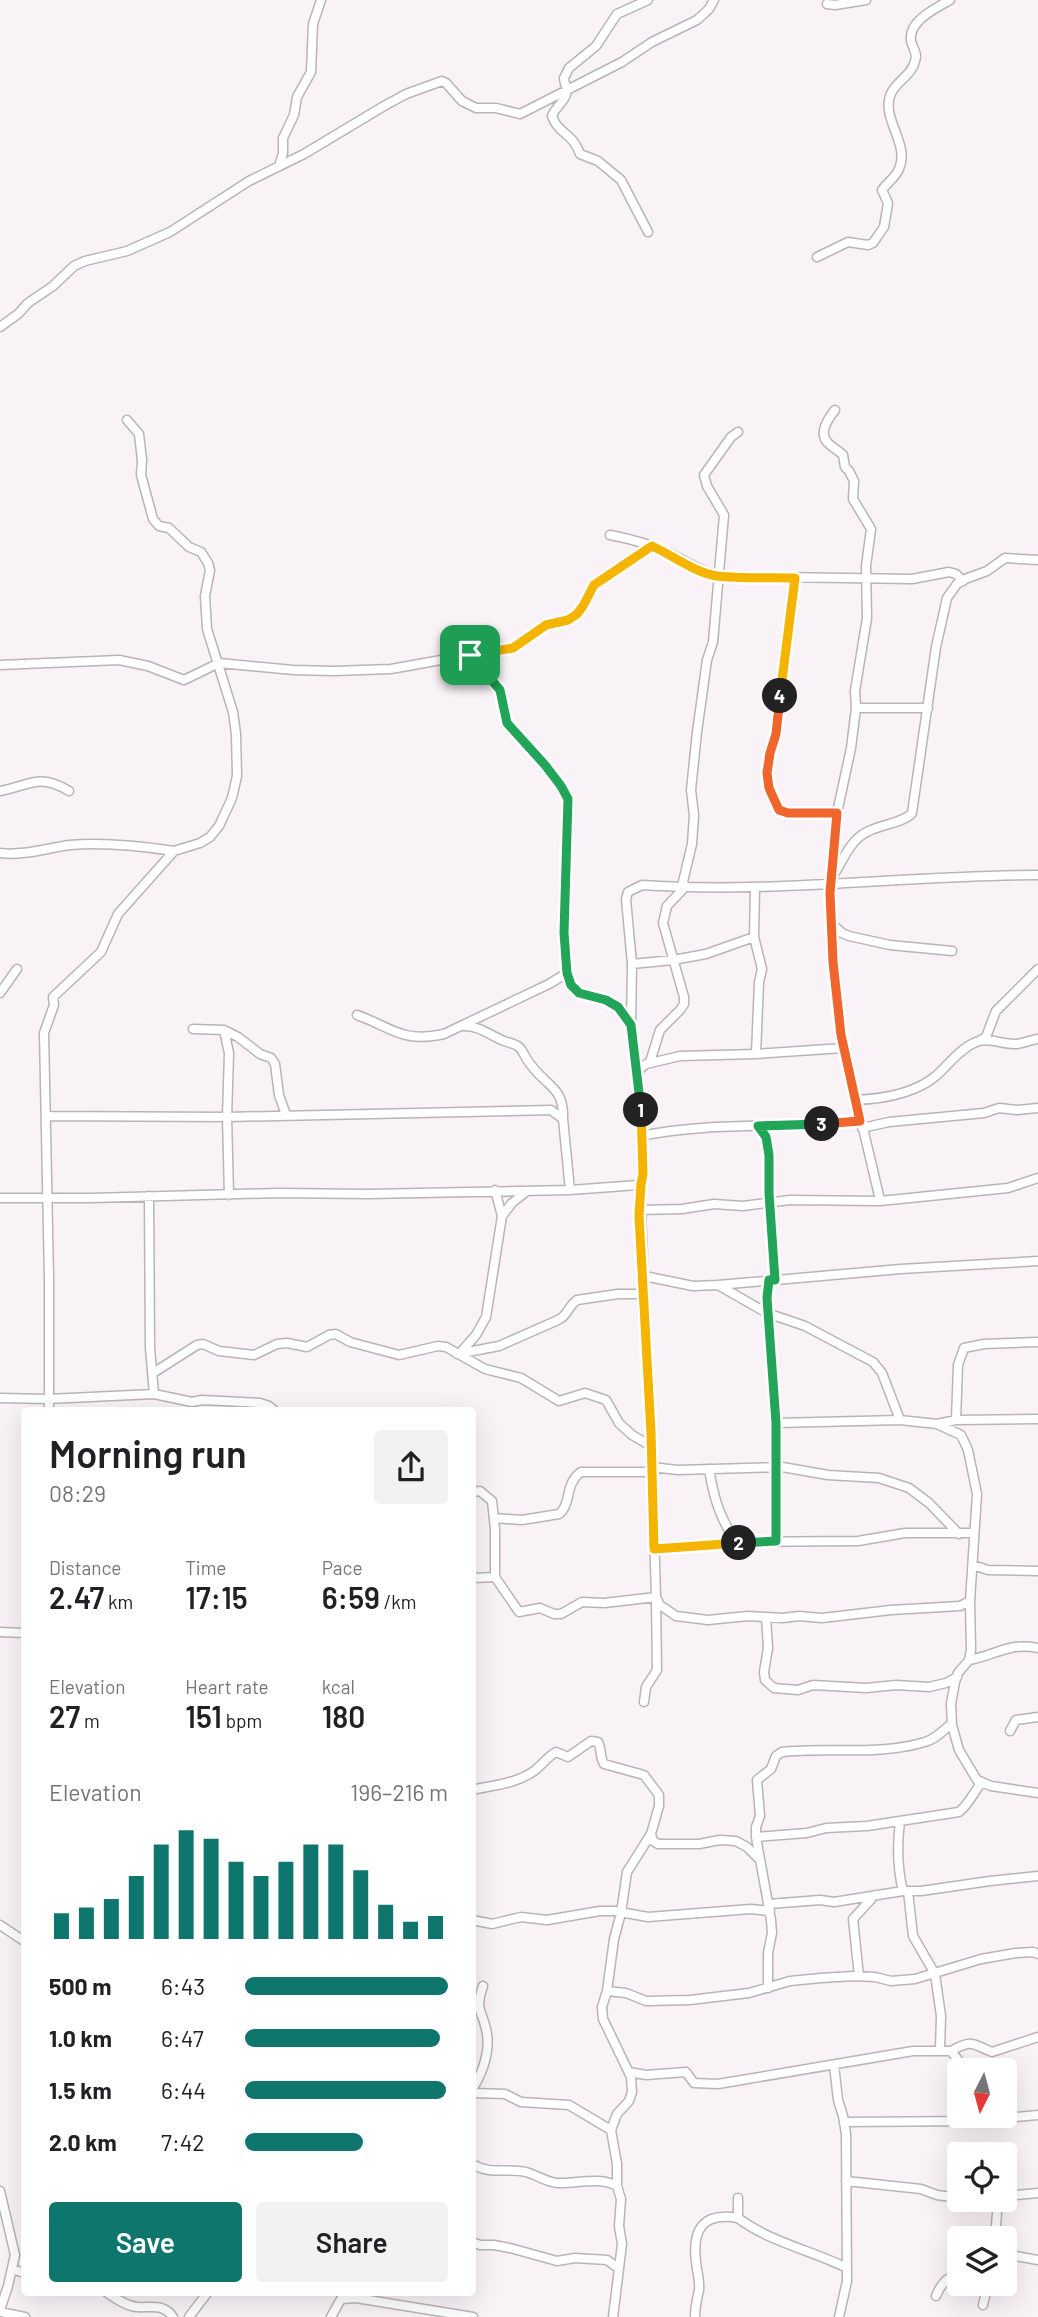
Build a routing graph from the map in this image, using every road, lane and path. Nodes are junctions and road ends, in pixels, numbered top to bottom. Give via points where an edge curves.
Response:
1 (321, 0) edge
2 (648, 0) edge
3 (714, 0) edge
4 (866, 0) edge
5 (950, 0) edge
6 (827, 4) dead end
7 (567, 90) junction
8 (279, 166) junction
9 (648, 232) dead end
10 (817, 257) dead end
11 (0, 327) edge
12 (835, 411) dead end
13 (127, 420) dead end
14 (738, 432) dead end
15 (610, 535) dead end
16 (652, 546) junction
17 (1038, 560) edge
18 (718, 576) junction
19 (866, 577) junction
20 (795, 578) junction
21 (963, 581) junction
22 (470, 655) junction
23 (219, 663) junction
24 (0, 665) edge
25 (856, 708) junction
26 (928, 708) junction
27 (0, 791) edge
28 (69, 791) dead end
29 (837, 813) junction
30 (174, 851) junction
31 (0, 853) edge
32 (1038, 875) edge
33 (832, 881) junction
34 (684, 886) junction
35 (755, 888) junction
36 (830, 922) junction
37 (754, 937) junction
38 (952, 951) dead end
39 (673, 960) junction
40 (632, 964) junction
41 (17, 969) dead end
42 (1038, 969) edge
43 (567, 973) junction
44 (0, 993) edge
45 (357, 1015) dead end
46 (631, 1025) junction
47 (460, 1026) junction
48 (193, 1029) dead end
49 (224, 1030) junction
50 (1038, 1039) edge
51 (981, 1040) junction
52 (844, 1048) junction
53 (756, 1054) junction
54 (650, 1062) junction
55 (638, 1076) junction
56 (855, 1100) junction
57 (1038, 1108) edge
58 (286, 1115) junction
59 (46, 1116) junction
60 (227, 1117) junction
61 (563, 1119) junction
62 (861, 1124) junction
63 (758, 1126) junction
64 (640, 1136) junction
65 (1038, 1178) edge
66 (641, 1184) junction
67 (495, 1190) junction
68 (570, 1190) junction
69 (527, 1191) junction
70 (229, 1195) junction
71 (149, 1196) junction
72 (0, 1198) edge
73 (48, 1198) junction
74 (880, 1200) junction
75 (770, 1204) junction
76 (639, 1210) junction
77 (502, 1216) junction
78 (1038, 1261) edge
79 (644, 1276) junction
80 (772, 1280) junction
81 (718, 1285) junction
82 (642, 1294) junction
83 (767, 1313) junction
84 (1038, 1342) edge
85 (459, 1353) junction
86 (153, 1373) junction
87 (154, 1394) junction
88 (0, 1398) edge
89 (48, 1399) junction
90 (49, 1407) edge
91 (270, 1407) edge
92 (1038, 1419) edge
93 (900, 1420) junction
94 (956, 1420) junction
95 (776, 1423) junction
96 (937, 1424) junction
97 (651, 1446) junction
98 (776, 1467) junction
99 (709, 1469) junction
100 (651, 1470) junction
101 (476, 1492) edge
102 (494, 1518) junction
103 (974, 1533) junction
104 (959, 1534) junction
105 (776, 1541) junction
106 (736, 1543) junction
107 (654, 1549) junction
108 (973, 1565) junction
109 (1038, 1571) edge
110 (495, 1577) junction
111 (476, 1578) edge
112 (656, 1599) junction
113 (970, 1601) junction
114 (766, 1617) junction
115 (0, 1632) edge
116 (21, 1633) edge
117 (1038, 1648) edge
118 (969, 1660) junction
119 (957, 1676) junction
120 (644, 1703) dead end
121 (1038, 1717) edge
122 (952, 1723) junction
123 (1010, 1731) dead end
124 (982, 1782) junction
125 (476, 1789) edge
126 (1038, 1793) edge
127 (900, 1821) junction
128 (651, 1834) junction
129 (756, 1837) junction
130 (759, 1858) junction
131 (1038, 1876) edge
132 (906, 1891) junction
133 (875, 1895) junction
134 (769, 1908) junction
135 (621, 1913) junction
136 (476, 1921) edge
137 (0, 1925) edge
138 (21, 1939) edge
139 (1038, 1954) edge
140 (935, 1975) junction
141 (859, 1976) junction
142 (483, 1986) dead end
143 (768, 1988) junction
144 (607, 1991) junction
145 (1038, 2037) edge
146 (940, 2049) junction
147 (951, 2050) junction
148 (957, 2058) edge
149 (834, 2065) junction
150 (629, 2072) junction
151 (476, 2084) edge
152 (476, 2091) edge
153 (1038, 2115) edge
154 (1017, 2116) edge
155 (947, 2119) edge
156 (844, 2122) junction
157 (611, 2130) junction
158 (476, 2166) edge
159 (846, 2181) junction
160 (617, 2186) junction
161 (0, 2191) edge
162 (1038, 2193) edge
163 (1017, 2195) edge
164 (947, 2196) edge
165 (738, 2198) dead end
166 (738, 2218) junction
167 (476, 2244) edge
168 (1017, 2256) edge
169 (1038, 2260) edge
170 (845, 2267) junction
171 (618, 2268) junction
172 (12, 2269) junction
173 (21, 2272) edge
174 (947, 2281) edge
175 (205, 2296) edge
176 (337, 2296) edge
177 (936, 2296) dead end
178 (985, 2296) edge
179 (119, 2297) edge
180 (983, 2305) dead end
181 (0, 2311) edge
182 (443, 2315) edge
183 (25, 2317) edge
184 (173, 2317) edge
185 (189, 2317) edge
186 (331, 2317) edge
187 (473, 2317) edge
188 (613, 2317) edge
189 (695, 2317) edge
190 (839, 2317) edge

1 - 8 street via 313,24 311,72 283,138
2 - 7 street via 617,14 596,46 564,74
3 - 7 street via 697,20
4 - 6 street
5 - 10 street via 933,9 912,31 914,66 890,94 889,112 902,153 898,172 882,190 888,203 884,227 873,243 848,242
7 - 8 street via 520,114 476,108 438,81
7 - 9 street via 552,112 558,128 573,138 580,154 598,161 621,180
8 - 11 street via 170,232 127,251 74,266
12 - 19 street via 827,420 824,438 843,455 854,481 853,499 871,529
13 - 23 street via 142,444 142,483 153,519 201,552 208,563 207,629
14 - 18 street via 704,475 724,514
15 - 16 street
16 - 18 street
16 - 22 street via 594,585 583,606 568,620 546,625 513,648
17 - 21 street via 1008,557
18 - 20 street
18 - 34 street via 713,642 692,777 694,815
19 - 20 street
19 - 21 street via 912,579 949,572
19 - 25 street via 867,618
20 - 29 street via 768,779 779,810
21 - 26 street via 952,590 944,607
22 - 23 street via 411,666 334,671
22 - 43 street via 500,690 507,723 568,799
23 - 24 street via 184,680 120,660
23 - 30 street via 236,734 237,776 232,798 210,837
25 - 26 street
25 - 29 street
26 - 33 street via 912,813 857,839
27 - 28 street via 50,780
29 - 33 street
30 - 31 street via 72,845
30 - 59 street via 118,914 101,952 53,997 44,1033
32 - 33 street
33 - 35 street
33 - 36 street
34 - 35 street
34 - 39 street via 667,906 663,923
34 - 40 street via 642,885 628,892
35 - 37 street
36 - 38 street via 849,936
36 - 52 street
37 - 39 street
37 - 53 street via 762,969
39 - 40 street
39 - 54 street via 684,1004 660,1030
40 - 46 street
41 - 44 street
42 - 51 street via 996,1010
43 - 46 street via 579,993 618,1007
43 - 47 street
45 - 47 street via 416,1038 444,1034
46 - 55 street
47 - 61 street via 485,1030 517,1045 560,1094
48 - 49 street
49 - 58 street via 271,1058
49 - 60 street via 229,1053
50 - 51 street via 1015,1044
51 - 56 street via 910,1091
52 - 53 street
52 - 56 street
53 - 54 street via 680,1056
54 - 55 street
55 - 64 street
56 - 62 street
57 - 62 street via 999,1108
58 - 60 street
58 - 61 street via 551,1110
59 - 60 street
59 - 73 street
60 - 70 street
61 - 68 street
62 - 63 street
62 - 74 street
63 - 64 street
63 - 75 street via 766,1137
64 - 66 street
65 - 74 street via 1008,1188
66 - 68 street
66 - 76 street
67 - 69 street
67 - 70 street
67 - 77 street
68 - 69 street
69 - 77 street
70 - 71 street
71 - 73 street
71 - 86 street
72 - 73 street
73 - 89 street
74 - 75 street
75 - 76 street
75 - 80 street
76 - 79 street
77 - 85 street via 486,1317
78 - 80 street
79 - 81 street via 692,1286
79 - 82 street
80 - 81 street
80 - 83 street
81 - 83 street
82 - 85 street via 578,1300 565,1317 539,1329 499,1346
82 - 97 street
83 - 93 street via 805,1326 873,1362 883,1373
83 - 95 street
84 - 94 street via 964,1348 958,1365
85 - 86 street via 431,1346 399,1355 336,1334 307,1347 277,1344 254,1355 197,1345
85 - 97 street via 485,1368 521,1378 559,1401 585,1393 606,1399 619,1423
86 - 87 street
87 - 89 street
87 - 91 street via 192,1402
88 - 89 street
89 - 90 street
92 - 94 street
93 - 95 street
93 - 96 street
94 - 96 street
95 - 98 street
96 - 103 street via 961,1435 968,1450 977,1494
97 - 100 street
98 - 99 street
98 - 104 street via 879,1478 909,1488
98 - 105 street
99 - 100 street
99 - 106 street via 722,1520
100 - 102 street via 581,1472 572,1478 559,1514 522,1520
100 - 107 street
101 - 102 street via 492,1501
102 - 110 street
103 - 104 street
103 - 108 street
104 - 105 street
105 - 106 street
106 - 107 street
107 - 112 street
108 - 109 street via 988,1570
108 - 113 street
110 - 111 street
110 - 112 street via 519,1612 540,1608 561,1614 582,1602
112 - 114 street via 676,1616 708,1620
112 - 120 street via 657,1670 646,1687
113 - 114 street via 960,1606 822,1618
113 - 118 street
114 - 119 street via 764,1672 774,1688 929,1687
115 - 116 street
117 - 118 street via 1019,1645
118 - 119 street
119 - 122 street
121 - 123 street via 1016,1720
122 - 124 street via 963,1759
122 - 129 street via 927,1742 863,1750 782,1752 757,1780 760,1816
124 - 126 street
124 - 127 street via 971,1803 959,1812
125 - 128 street via 533,1772 556,1752 568,1756 591,1741 598,1742 604,1764 644,1775 653,1784 659,1805
127 - 129 street
127 - 132 street via 899,1874
128 - 130 street via 658,1844 736,1841
128 - 135 street via 627,1872
129 - 130 street
130 - 134 street
131 - 132 street
132 - 133 street
132 - 140 street via 914,1936
133 - 134 street
133 - 141 street via 853,1919
134 - 135 street via 648,1917
134 - 143 street
135 - 136 street via 590,1912 539,1920 521,1917 492,1924
135 - 144 street
137 - 138 street
139 - 140 street via 981,1959
140 - 141 street via 891,1981
140 - 146 street
141 - 143 street via 789,1981
142 - 151 street via 478,2008 488,2047
143 - 144 street via 709,1998 646,2001
144 - 150 street via 603,2019
145 - 147 street via 992,2052 972,2043
146 - 147 street
146 - 149 street
147 - 148 street
149 - 150 street via 718,2084 694,2083 686,2072
149 - 156 street
150 - 157 street via 632,2092
152 - 157 street via 505,2094 521,2102 569,2105
153 - 154 street
155 - 156 street
156 - 159 street
157 - 160 street
158 - 160 street via 492,2172 530,2173 553,2183 602,2181
159 - 164 street via 922,2189
159 - 170 street
160 - 171 street via 622,2244
161 - 172 street via 15,2255
162 - 163 street
165 - 166 street
166 - 170 street via 761,2234
166 - 189 street via 716,2216 696,2235 699,2290
167 - 171 street via 557,2261 607,2260
168 - 169 street
170 - 190 street via 847,2281
171 - 188 street
172 - 173 street
172 - 181 street
174 - 177 street
175 - 185 street
176 - 182 street
176 - 186 street
178 - 180 street
179 - 184 street via 136,2307 157,2306
181 - 183 street
182 - 187 street

